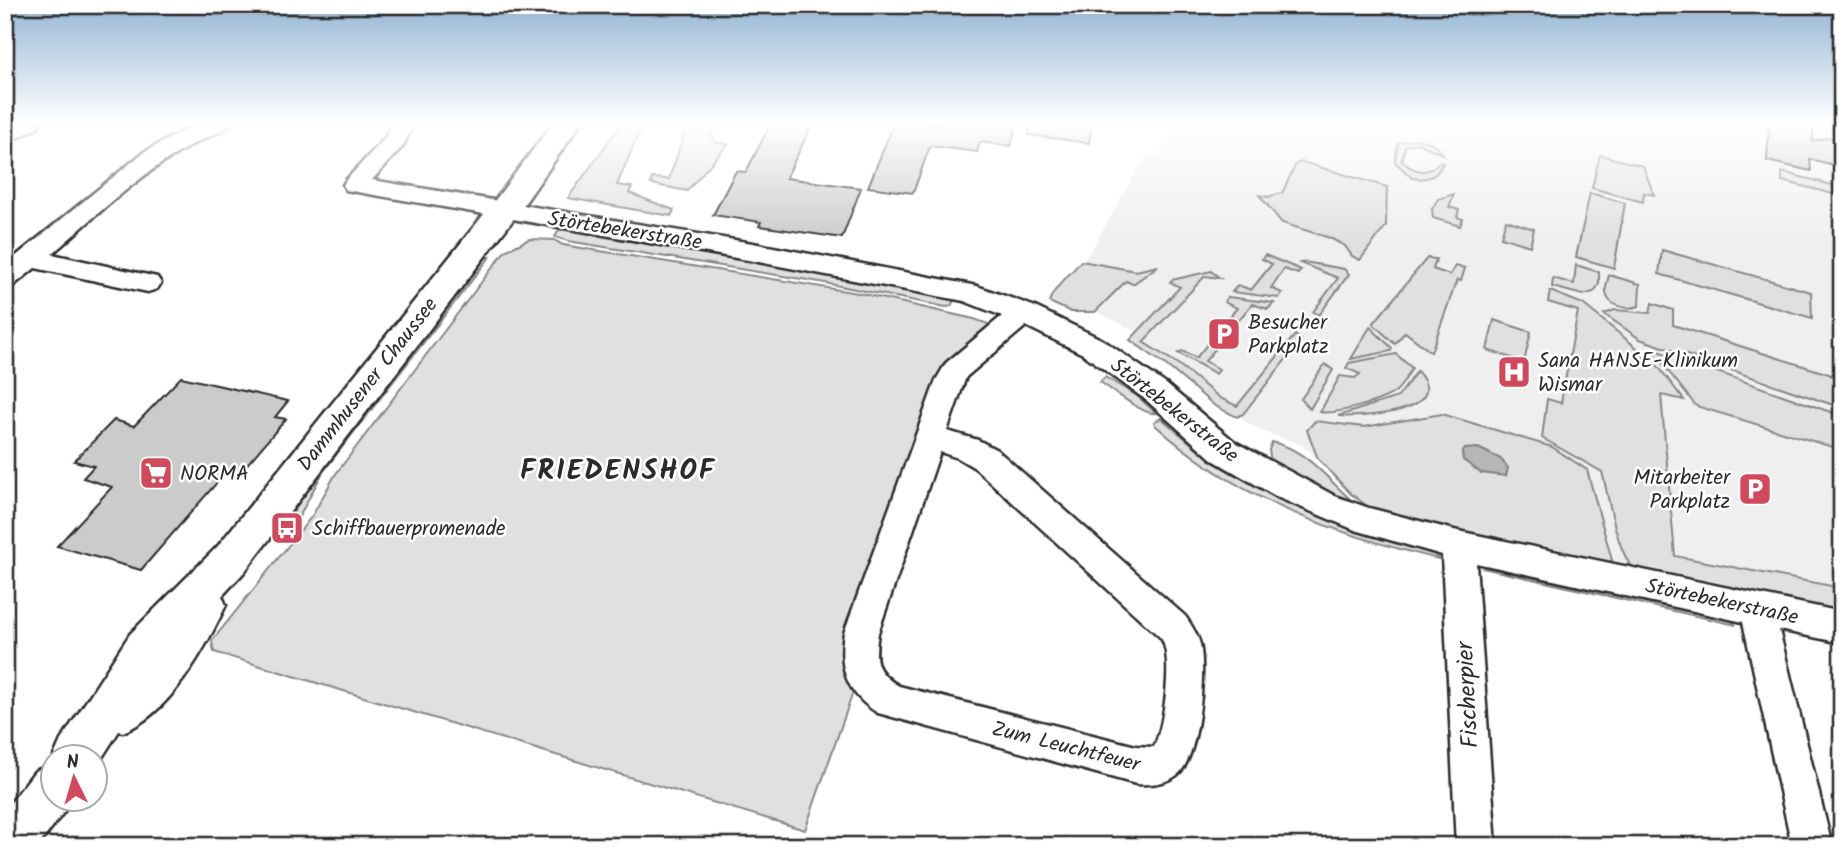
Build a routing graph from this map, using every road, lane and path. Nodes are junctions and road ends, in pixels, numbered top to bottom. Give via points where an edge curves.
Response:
1 (145, 163) edge
2 (375, 163) edge
3 (538, 163) edge
4 (504, 210) junction
5 (30, 258) junction
6 (5, 279) edge
7 (148, 283) dead end
8 (1023, 313) junction
9 (930, 438) junction
10 (1458, 545) junction
11 (1757, 609) junction
12 (1842, 628) edge
13 (92, 742) edge
14 (38, 806) edge
15 (8, 846) edge
16 (1476, 846) edge
17 (1812, 846) edge

1 - 5 street
2 - 4 street, Störtebekerstraße via 355,185
3 - 4 street, Dammhusener Chaussee
4 - 8 street, Störtebekerstraße via 923,282
4 - 13 street, Dammhusener Chaussee via 231,559 176,658
5 - 6 street
5 - 7 street
8 - 9 street, Zum Leuchtfeuer via 953,375
8 - 10 street, Störtebekerstraße via 1118,363 1224,451 1290,489 1366,521
9 - 9 street, Zum Leuchtfeuer via 967,448 986,459 1173,627 1184,651 1181,692 1174,749 1161,764 1136,765 891,701 863,680 858,657 861,633
10 - 11 street, Störtebekerstraße
10 - 16 street, Fischerpier
11 - 12 street, Störtebekerstraße
11 - 17 street
14 - 15 street

